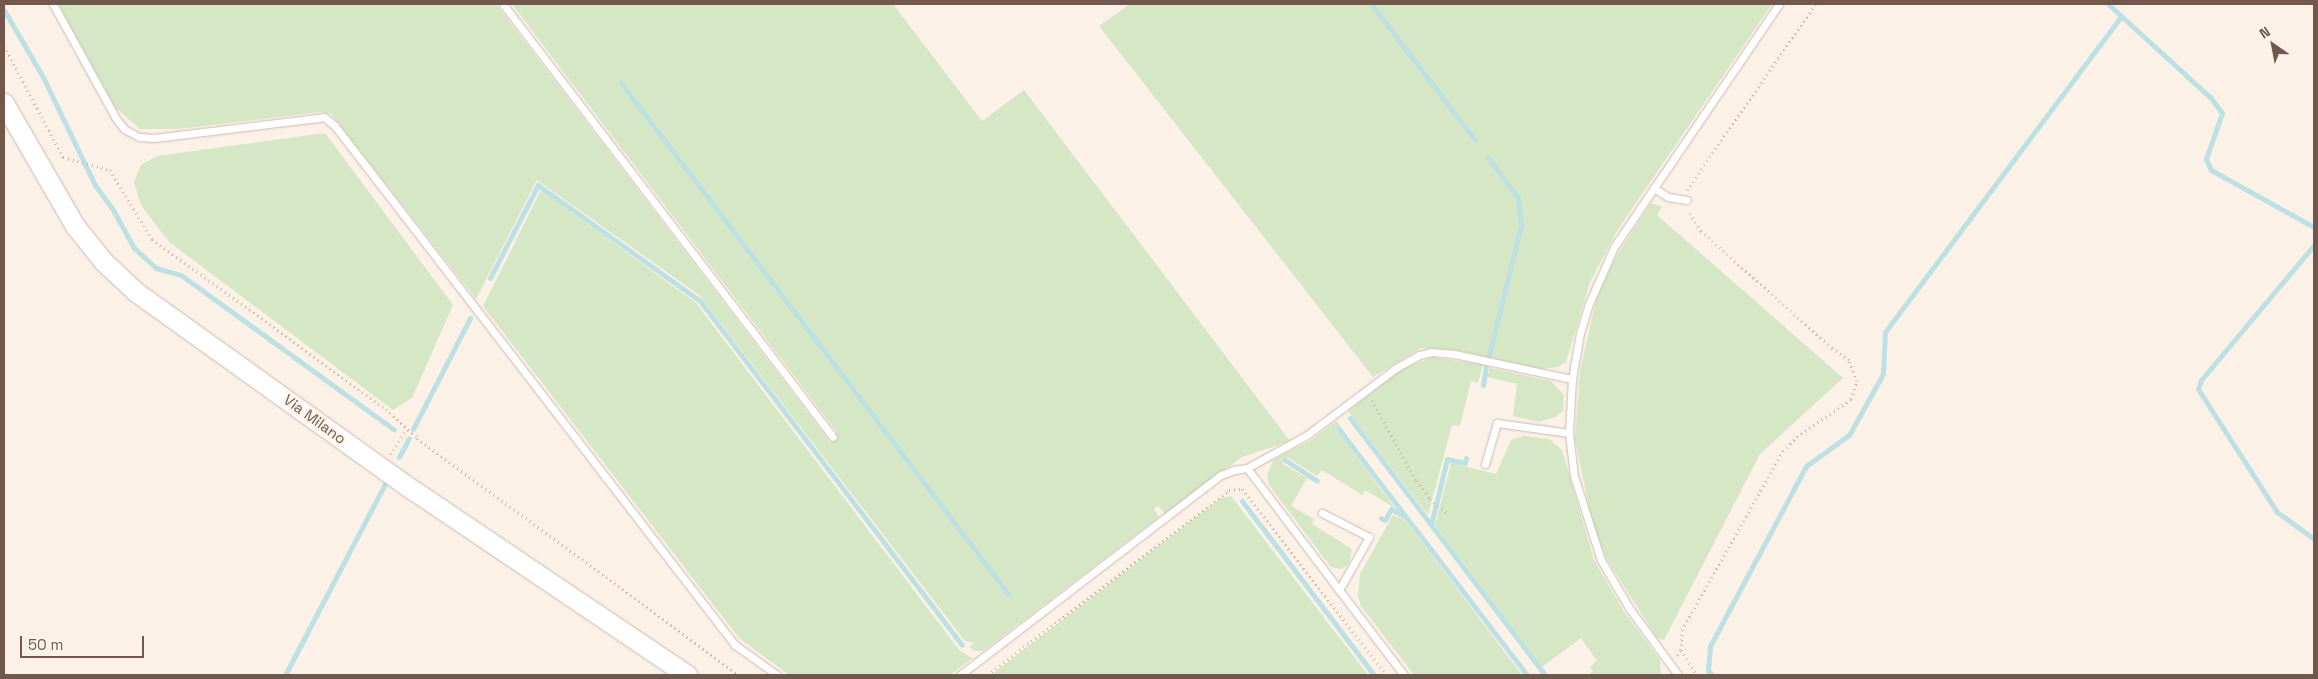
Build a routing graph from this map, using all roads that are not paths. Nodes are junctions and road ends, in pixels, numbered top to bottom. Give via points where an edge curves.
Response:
1 (52, 4) edge
2 (503, 4) edge
3 (1779, 4) edge
4 (4, 103) edge
5 (1654, 188) junction
6 (1687, 200) road end
7 (1572, 379) junction
8 (1569, 433) junction
9 (833, 437) dead end
10 (1485, 464) dead end
11 (1247, 468) junction
12 (1322, 512) dead end
13 (1339, 590) junction
14 (1672, 667) junction
15 (687, 675) edge
16 (777, 675) edge
17 (960, 675) edge
18 (1404, 675) edge
19 (1669, 675) edge
20 (1678, 675) edge

1 - 16 lane via 115,117 124,129 138,136 154,138 324,117 335,126 735,645
2 - 9 lane
3 - 5 lane
4 - 15 street, Via Milano via 66,214 114,272 154,306 382,467
5 - 6 lane via 1668,197
5 - 7 lane via 1614,247 1598,279 1580,333
7 - 8 lane
7 - 11 lane via 1432,352 1396,368 1307,435
8 - 10 lane via 1498,423
8 - 14 lane via 1574,476 1601,560 1629,608
11 - 13 lane
11 - 17 lane via 1221,475
12 - 13 lane via 1369,537
13 - 18 lane
14 - 19 lane
14 - 20 lane

